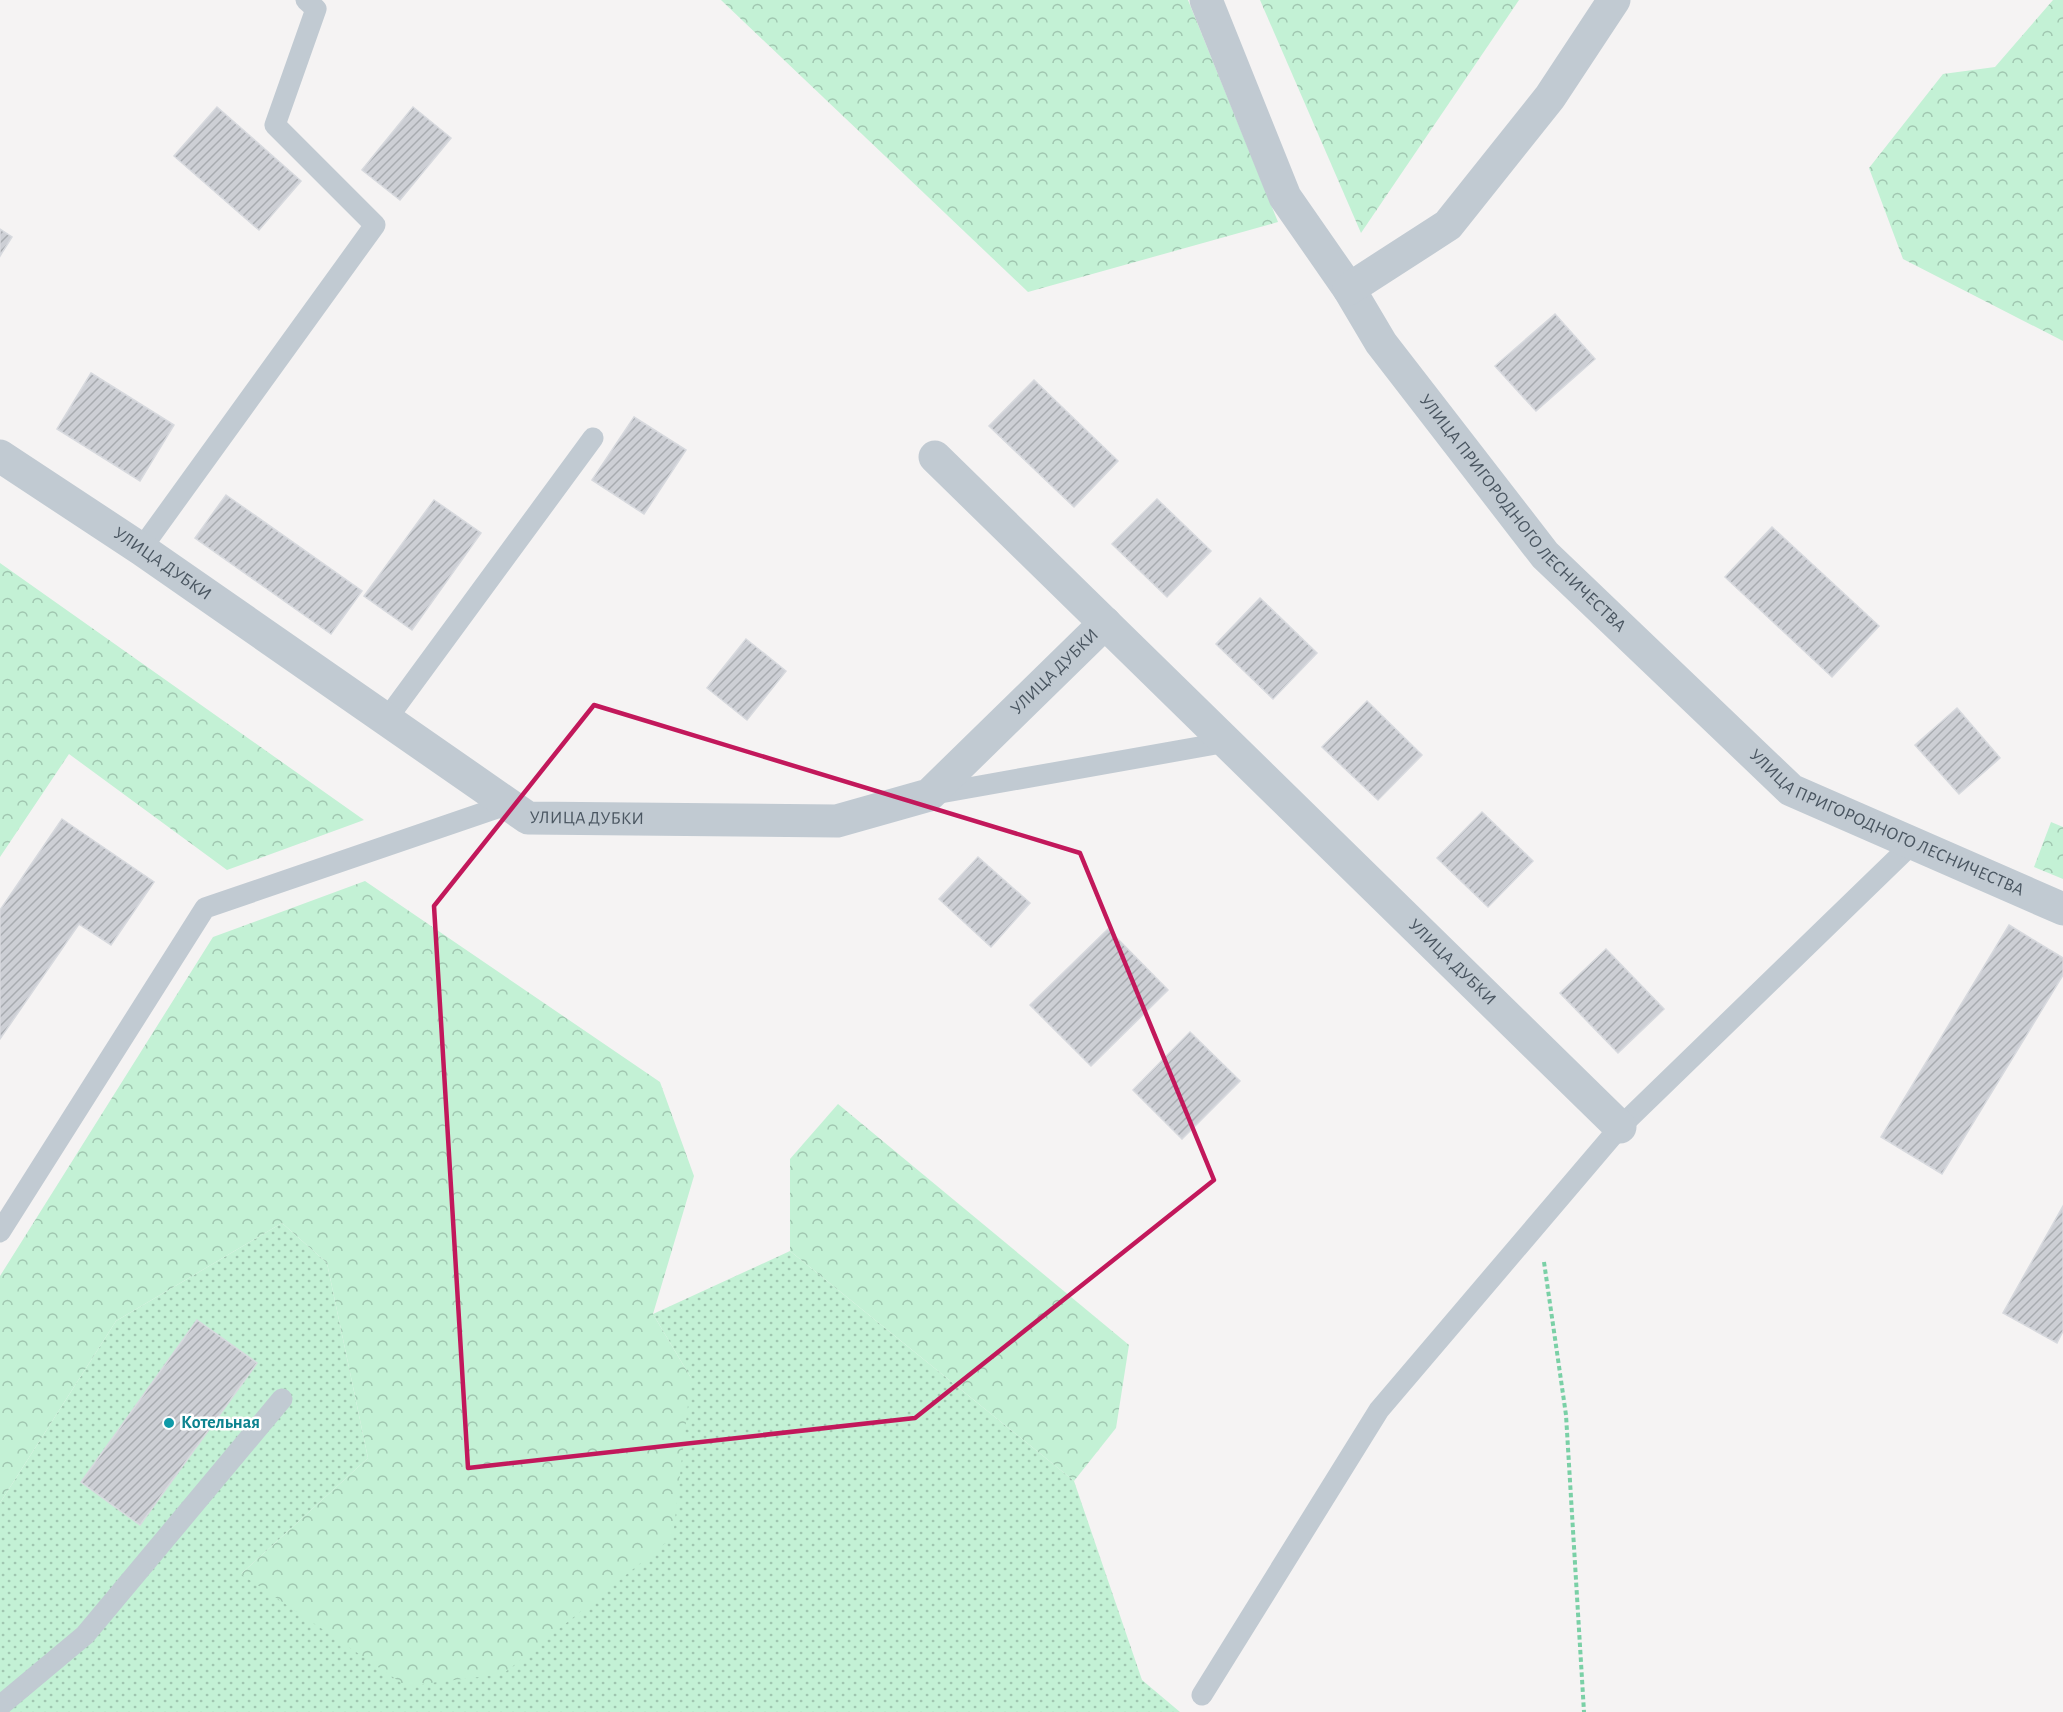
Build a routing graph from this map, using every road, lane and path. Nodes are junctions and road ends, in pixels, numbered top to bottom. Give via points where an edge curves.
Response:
1 (306, 0) edge
2 (1206, 0) edge
3 (1614, 0) edge
4 (1349, 289) junction
5 (593, 438) dead end
6 (0, 456) edge
7 (935, 457) dead end
8 (141, 549) junction
9 (1105, 623) junction
10 (386, 720) junction
11 (1227, 742) junction
12 (929, 795) junction
13 (508, 804) junction
14 (1913, 843) junction
15 (2063, 909) edge
16 (1620, 1127) junction
17 (0, 1232) edge
18 (1543, 1254) dead end
19 (282, 1399) dead end
20 (1202, 1695) dead end
21 (0, 1707) edge
22 (1584, 1712) edge

1 - 8 lane via 316,9 275,125 375,225
2 - 4 street, УЛИЦА ПРИГОРОДНОГО ЛЕСНИЧЕСТВА via 1286,197
3 - 4 street via 1550,97 1448,225
4 - 14 street, УЛИЦА ПРИГОРОДНОГО ЛЕСНИЧЕСТВА via 1381,343 1545,555 1791,790
5 - 10 lane
6 - 8 street, УЛИЦА ДУБКИ
7 - 9 street, УЛИЦА ДУБКИ
8 - 10 street, УЛИЦА ДУБКИ
9 - 11 street, УЛИЦА ДУБКИ
9 - 12 street, УЛИЦА ДУБКИ
10 - 13 street, УЛИЦА ДУБКИ
11 - 12 lane
11 - 16 street, УЛИЦА ДУБКИ
12 - 13 street, УЛИЦА ДУБКИ via 837,821 528,818
13 - 17 lane via 205,908
14 - 15 street, УЛИЦА ПРИГОРОДНОГО ЛЕСНИЧЕСТВА
14 - 16 lane
16 - 20 lane via 1379,1410
18 - 22 path via 1566,1415
19 - 21 lane via 85,1635

